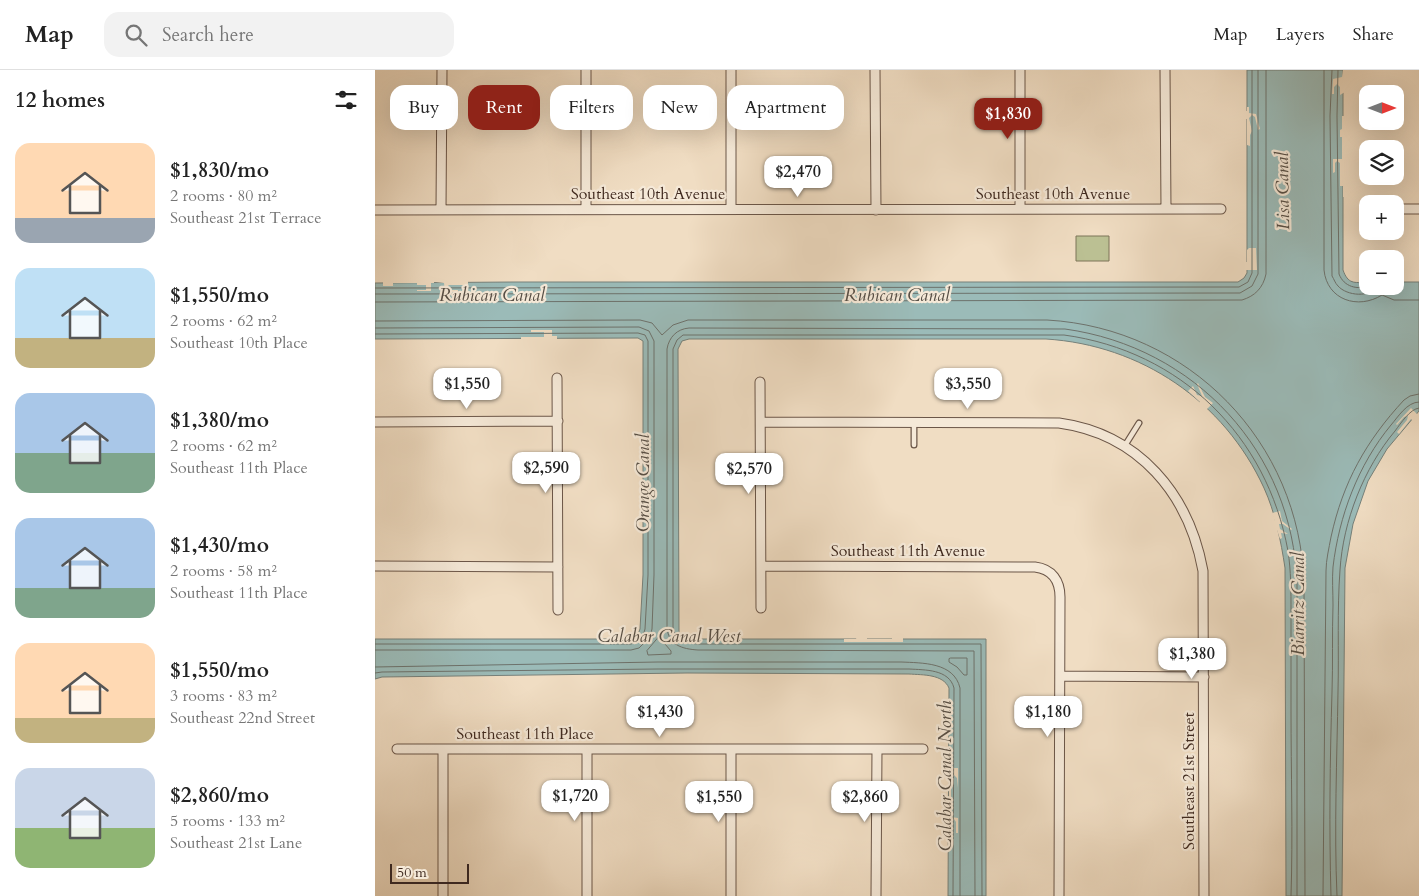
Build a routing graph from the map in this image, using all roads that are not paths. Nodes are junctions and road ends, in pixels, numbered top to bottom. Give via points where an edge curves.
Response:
1 (442, 70) edge
2 (586, 70) edge
3 (731, 70) edge
4 (875, 70) edge
5 (1020, 70) edge
6 (1165, 70) edge
7 (441, 209) junction
8 (586, 209) junction
9 (731, 209) junction
10 (1020, 209) junction
11 (1165, 209) junction
12 (1221, 209) dead end
13 (1404, 209) edge
14 (1419, 209) edge
15 (375, 210) edge
16 (876, 210) junction
17 (557, 378) dead end
18 (760, 382) dead end
19 (558, 421) junction
20 (375, 422) edge
21 (761, 422) junction
22 (914, 422) junction
23 (1139, 423) dead end
24 (914, 444) dead end
25 (1124, 447) junction
26 (375, 566) edge
27 (761, 566) junction
28 (558, 567) junction
29 (761, 608) dead end
30 (558, 610) dead end
31 (1060, 676) junction
32 (1204, 677) junction
33 (397, 749) dead end
34 (443, 749) junction
35 (587, 749) junction
36 (877, 749) junction
37 (731, 750) junction
38 (923, 750) dead end
39 (443, 896) edge
40 (587, 896) edge
41 (731, 896) edge
42 (876, 896) edge
43 (1059, 896) edge
44 (1204, 896) edge

1 - 7 street
2 - 8 street
3 - 9 street
4 - 16 street
5 - 10 street
6 - 11 street
7 - 8 street, Southeast 10th Avenue
7 - 15 street, Southeast 10th Avenue
8 - 9 street, Southeast 10th Avenue
9 - 16 street, Southeast 10th Avenue
10 - 11 street, Southeast 10th Avenue
10 - 16 street, Southeast 10th Avenue
11 - 12 street, Southeast 10th Avenue
13 - 14 street
17 - 19 street
18 - 21 street
19 - 20 street
19 - 28 street
21 - 22 street, Southeast 21st Street
21 - 27 street
22 - 24 lane
22 - 25 street, Southeast 21st Street via 1059,423 1085,429
23 - 25 lane
25 - 32 street, Southeast 21st Street via 1162,478 1178,500 1192,529 1203,580
26 - 28 street
27 - 29 street
27 - 31 street, Southeast 11th Avenue via 1045,569 1053,574 1060,592
28 - 30 street
31 - 32 street
31 - 43 street
32 - 44 street, Southeast 21st Street
33 - 34 street, Southeast 11th Place
34 - 35 street, Southeast 11th Place
34 - 39 street
35 - 37 street, Southeast 11th Place
35 - 40 street
36 - 37 street, Southeast 11th Place
36 - 38 street, Southeast 11th Place
36 - 42 street
37 - 41 street

